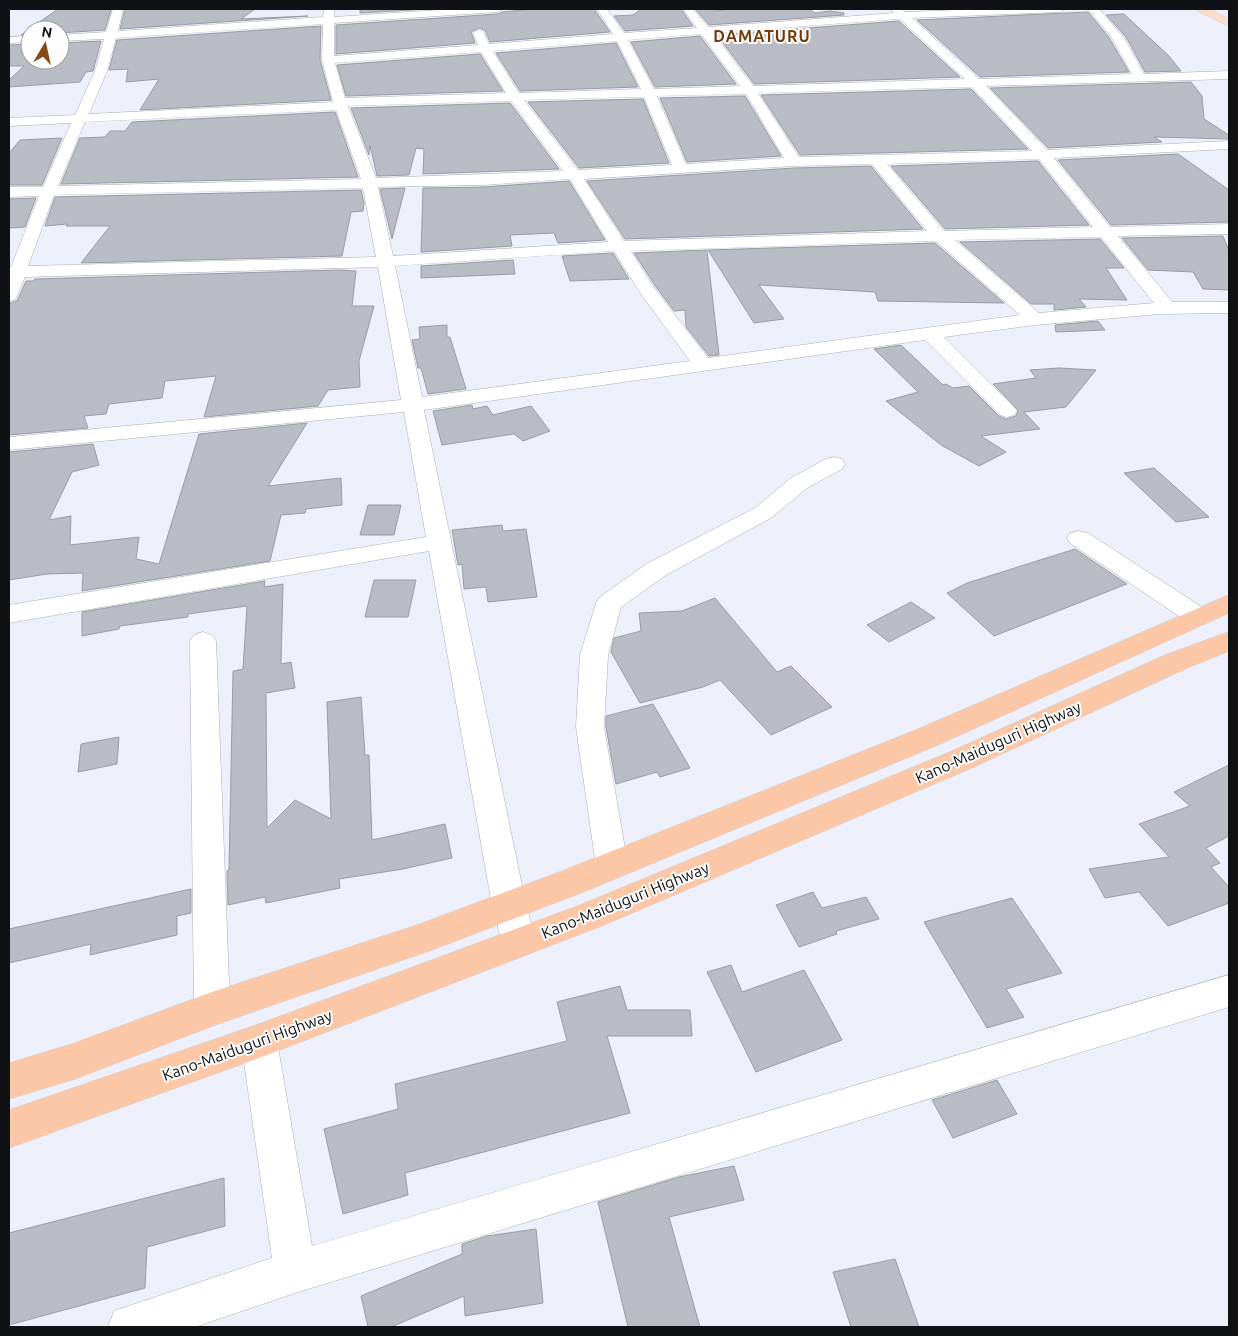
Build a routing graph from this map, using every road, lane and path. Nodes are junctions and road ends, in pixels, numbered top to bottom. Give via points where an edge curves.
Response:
1 (118, 9) edge
2 (498, 9) edge
3 (602, 9) edge
4 (688, 9) edge
5 (1060, 9) edge
6 (1093, 9) edge
7 (1201, 9) edge
8 (1218, 9) edge
9 (471, 10) edge
10 (900, 12) edge
11 (1229, 14) edge
12 (329, 15) edge
13 (1229, 22) edge
14 (705, 30) junction
15 (109, 35) junction
16 (70, 37) edge
17 (622, 37) junction
18 (485, 48) junction
19 (328, 60) junction
20 (1229, 75) edge
21 (1140, 78) junction
22 (976, 83) junction
23 (750, 90) junction
24 (650, 93) junction
25 (515, 97) junction
26 (340, 104) junction
27 (80, 119) junction
28 (9, 122) edge
29 (1229, 145) edge
30 (1043, 154) junction
31 (876, 160) junction
32 (794, 162) junction
33 (681, 169) junction
34 (575, 176) junction
35 (370, 183) junction
36 (50, 191) junction
37 (9, 192) edge
38 (1229, 229) edge
39 (1107, 232) junction
40 (940, 236) junction
41 (620, 246) junction
42 (385, 262) junction
43 (13, 272) edge
44 (9, 296) edge
45 (1167, 308) junction
46 (1229, 308) edge
47 (1035, 319) junction
48 (930, 334) junction
49 (703, 365) junction
50 (412, 405) junction
51 (1007, 411) dead end
52 (9, 444) edge
53 (834, 464) dead end
54 (1079, 538) dead end
55 (438, 542) junction
56 (1229, 603) edge
57 (9, 614) edge
58 (1197, 616) junction
59 (203, 641) dead end
60 (1224, 644) edge
61 (612, 866) junction
62 (510, 905) junction
63 (520, 942) junction
64 (1229, 991) edge
65 (212, 1009) junction
66 (259, 1041) junction
67 (9, 1081) edge
68 (9, 1129) edge
69 (295, 1272) junction
70 (130, 1327) edge

1 - 15 street
2 - 9 street
3 - 17 street
4 - 14 street
5 - 10 street
6 - 21 street via 1120,38
7 - 13 main road
8 - 11 main road
9 - 12 street
9 - 18 street
10 - 14 street
10 - 22 street
12 - 15 street
12 - 19 street
14 - 17 street
14 - 23 street
15 - 16 street
15 - 27 street via 101,72
17 - 18 street
17 - 24 street
18 - 19 street
18 - 25 street
19 - 26 street
20 - 21 street
21 - 22 street
22 - 23 street
22 - 30 street
23 - 24 street
23 - 32 street
24 - 25 street
24 - 33 street
25 - 26 street
25 - 34 street
26 - 27 street
26 - 35 street
27 - 28 street
27 - 36 street
29 - 30 street
30 - 31 street
30 - 39 street
31 - 32 street
31 - 40 street
32 - 33 street
33 - 34 street
34 - 35 street
34 - 41 street
35 - 36 street
35 - 42 street
36 - 37 street
36 - 43 street
38 - 39 street
39 - 40 street
39 - 45 street
40 - 41 street
40 - 47 street
41 - 42 street
41 - 49 street via 647,290
42 - 43 street
42 - 50 street
43 - 44 street
45 - 46 street
45 - 47 street
47 - 48 street
48 - 49 street
48 - 51 street
49 - 50 street
50 - 52 street
50 - 55 street
53 - 61 street via 799,483 763,513 656,568 609,603 594,655 590,727
54 - 58 street
55 - 57 street
55 - 62 street
56 - 58 highway
58 - 61 highway via 928,737
59 - 65 street
60 - 63 highway, Kano-Maiduguri Highway via 963,759 602,911
61 - 62 highway
62 - 63 street
62 - 65 highway
63 - 66 highway, Kano-Maiduguri Highway
64 - 69 street
65 - 67 highway via 75,1061
66 - 68 highway, Kano-Maiduguri Highway
66 - 69 street
69 - 70 street

